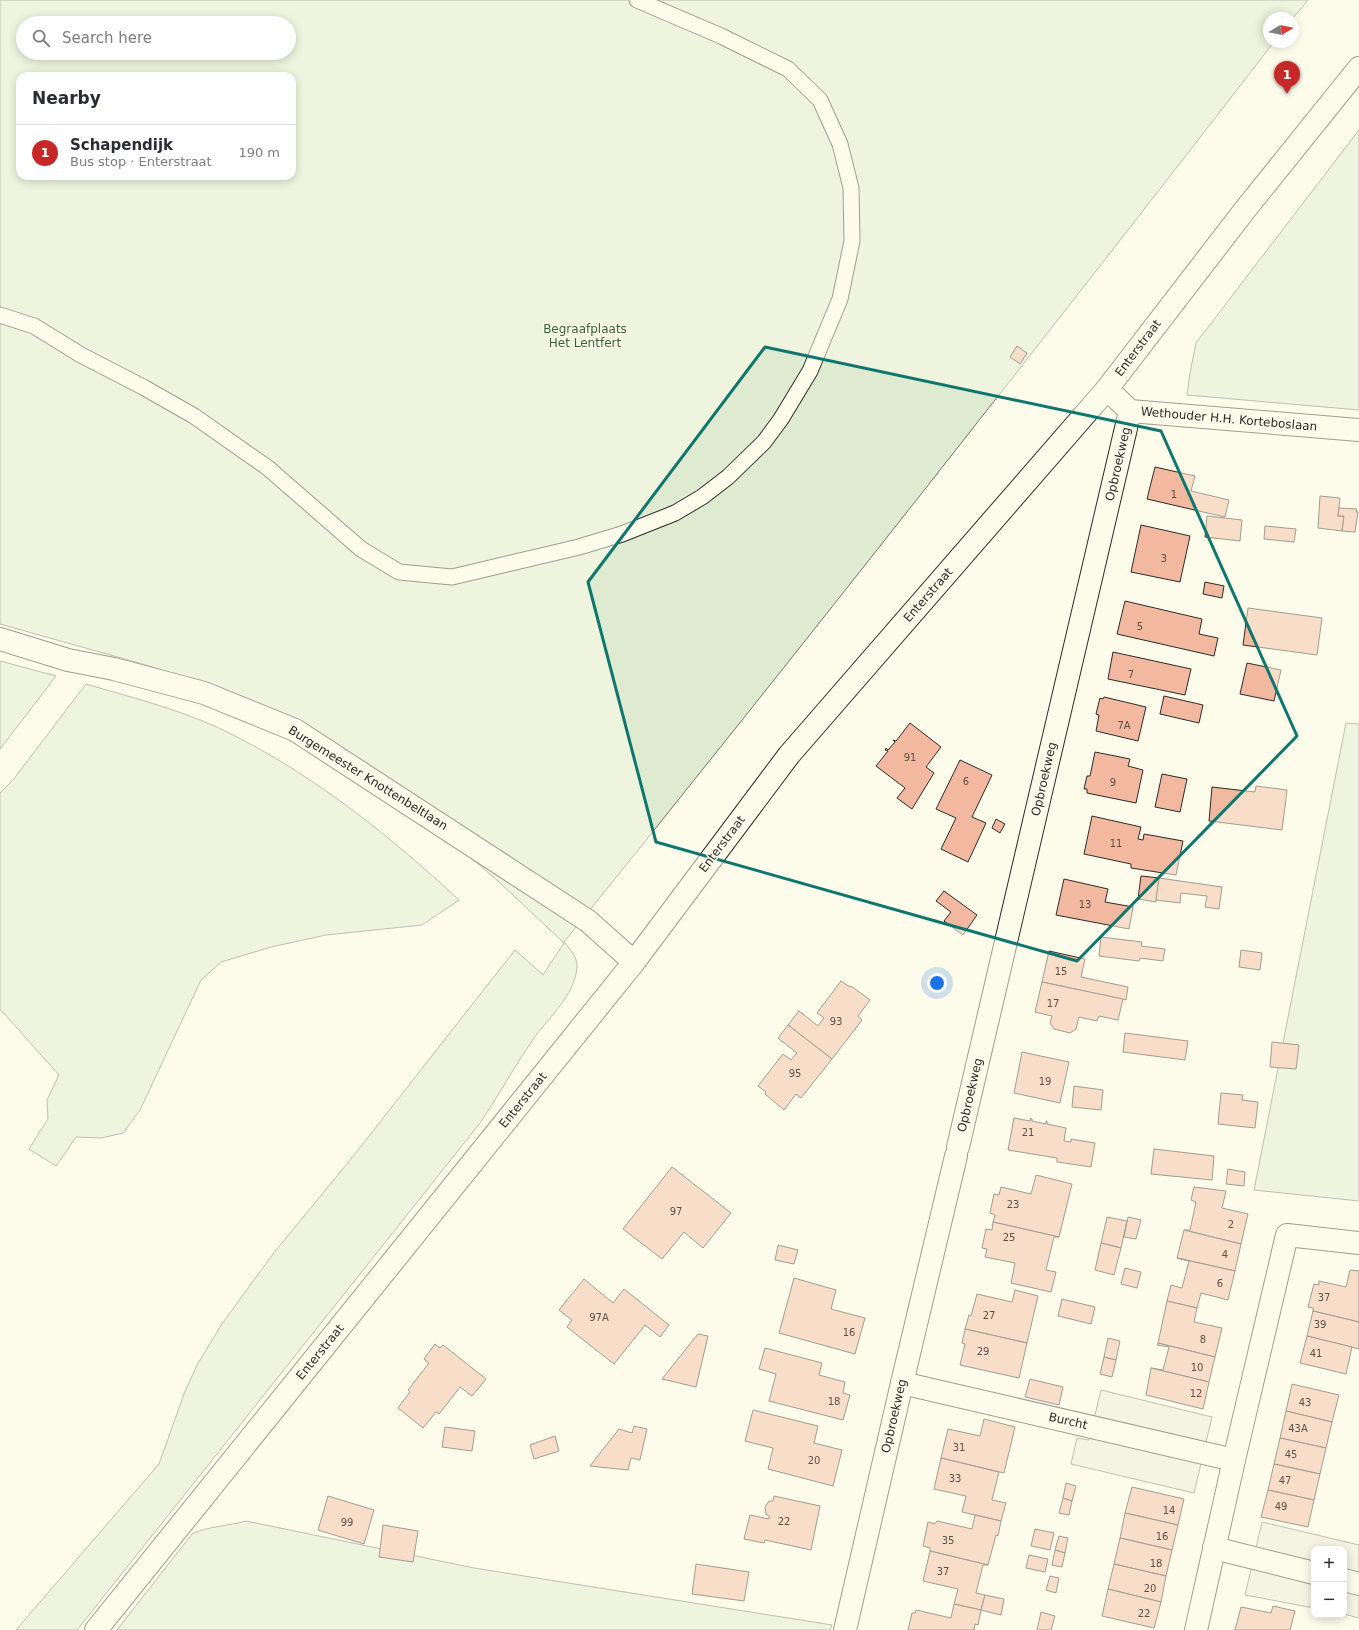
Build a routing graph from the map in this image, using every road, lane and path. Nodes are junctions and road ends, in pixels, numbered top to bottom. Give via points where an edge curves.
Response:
1 (637, 0) edge
2 (1359, 68) edge
3 (0, 315) edge
4 (1107, 390) junction
5 (1130, 411) junction
6 (1359, 430) edge
7 (0, 639) edge
8 (634, 962) junction
9 (1359, 1243) edge
10 (902, 1383) junction
11 (1234, 1460) junction
12 (1214, 1548) junction
13 (1311, 1572) edge
14 (1347, 1581) edge
15 (1359, 1584) edge
16 (96, 1630) edge
17 (845, 1630) edge
18 (1196, 1630) edge

1 - 3 lane via 721,36 788,69 820,100 840,144 851,188 852,241 840,299 810,372 764,442 728,478 702,498 675,513 622,534 579,547 452,577 399,572 361,549 268,468 194,416 81,355 34,326
2 - 4 street, Enterstraat via 1244,211
4 - 5 street, Wethouder H.H. Korteboslaan
4 - 8 street, Enterstraat via 789,755
5 - 6 street, Wethouder H.H. Korteboslaan
5 - 10 street, Opbroekweg
7 - 8 street, Burgemeester Knottenbeltlaan via 68,660 114,669 204,693 295,730 582,917
8 - 16 street, Enterstraat
9 - 11 street via 1287,1234
10 - 11 street, Burcht
10 - 17 street, Opbroekweg
11 - 12 street
12 - 13 street
12 - 18 street
14 - 15 street

